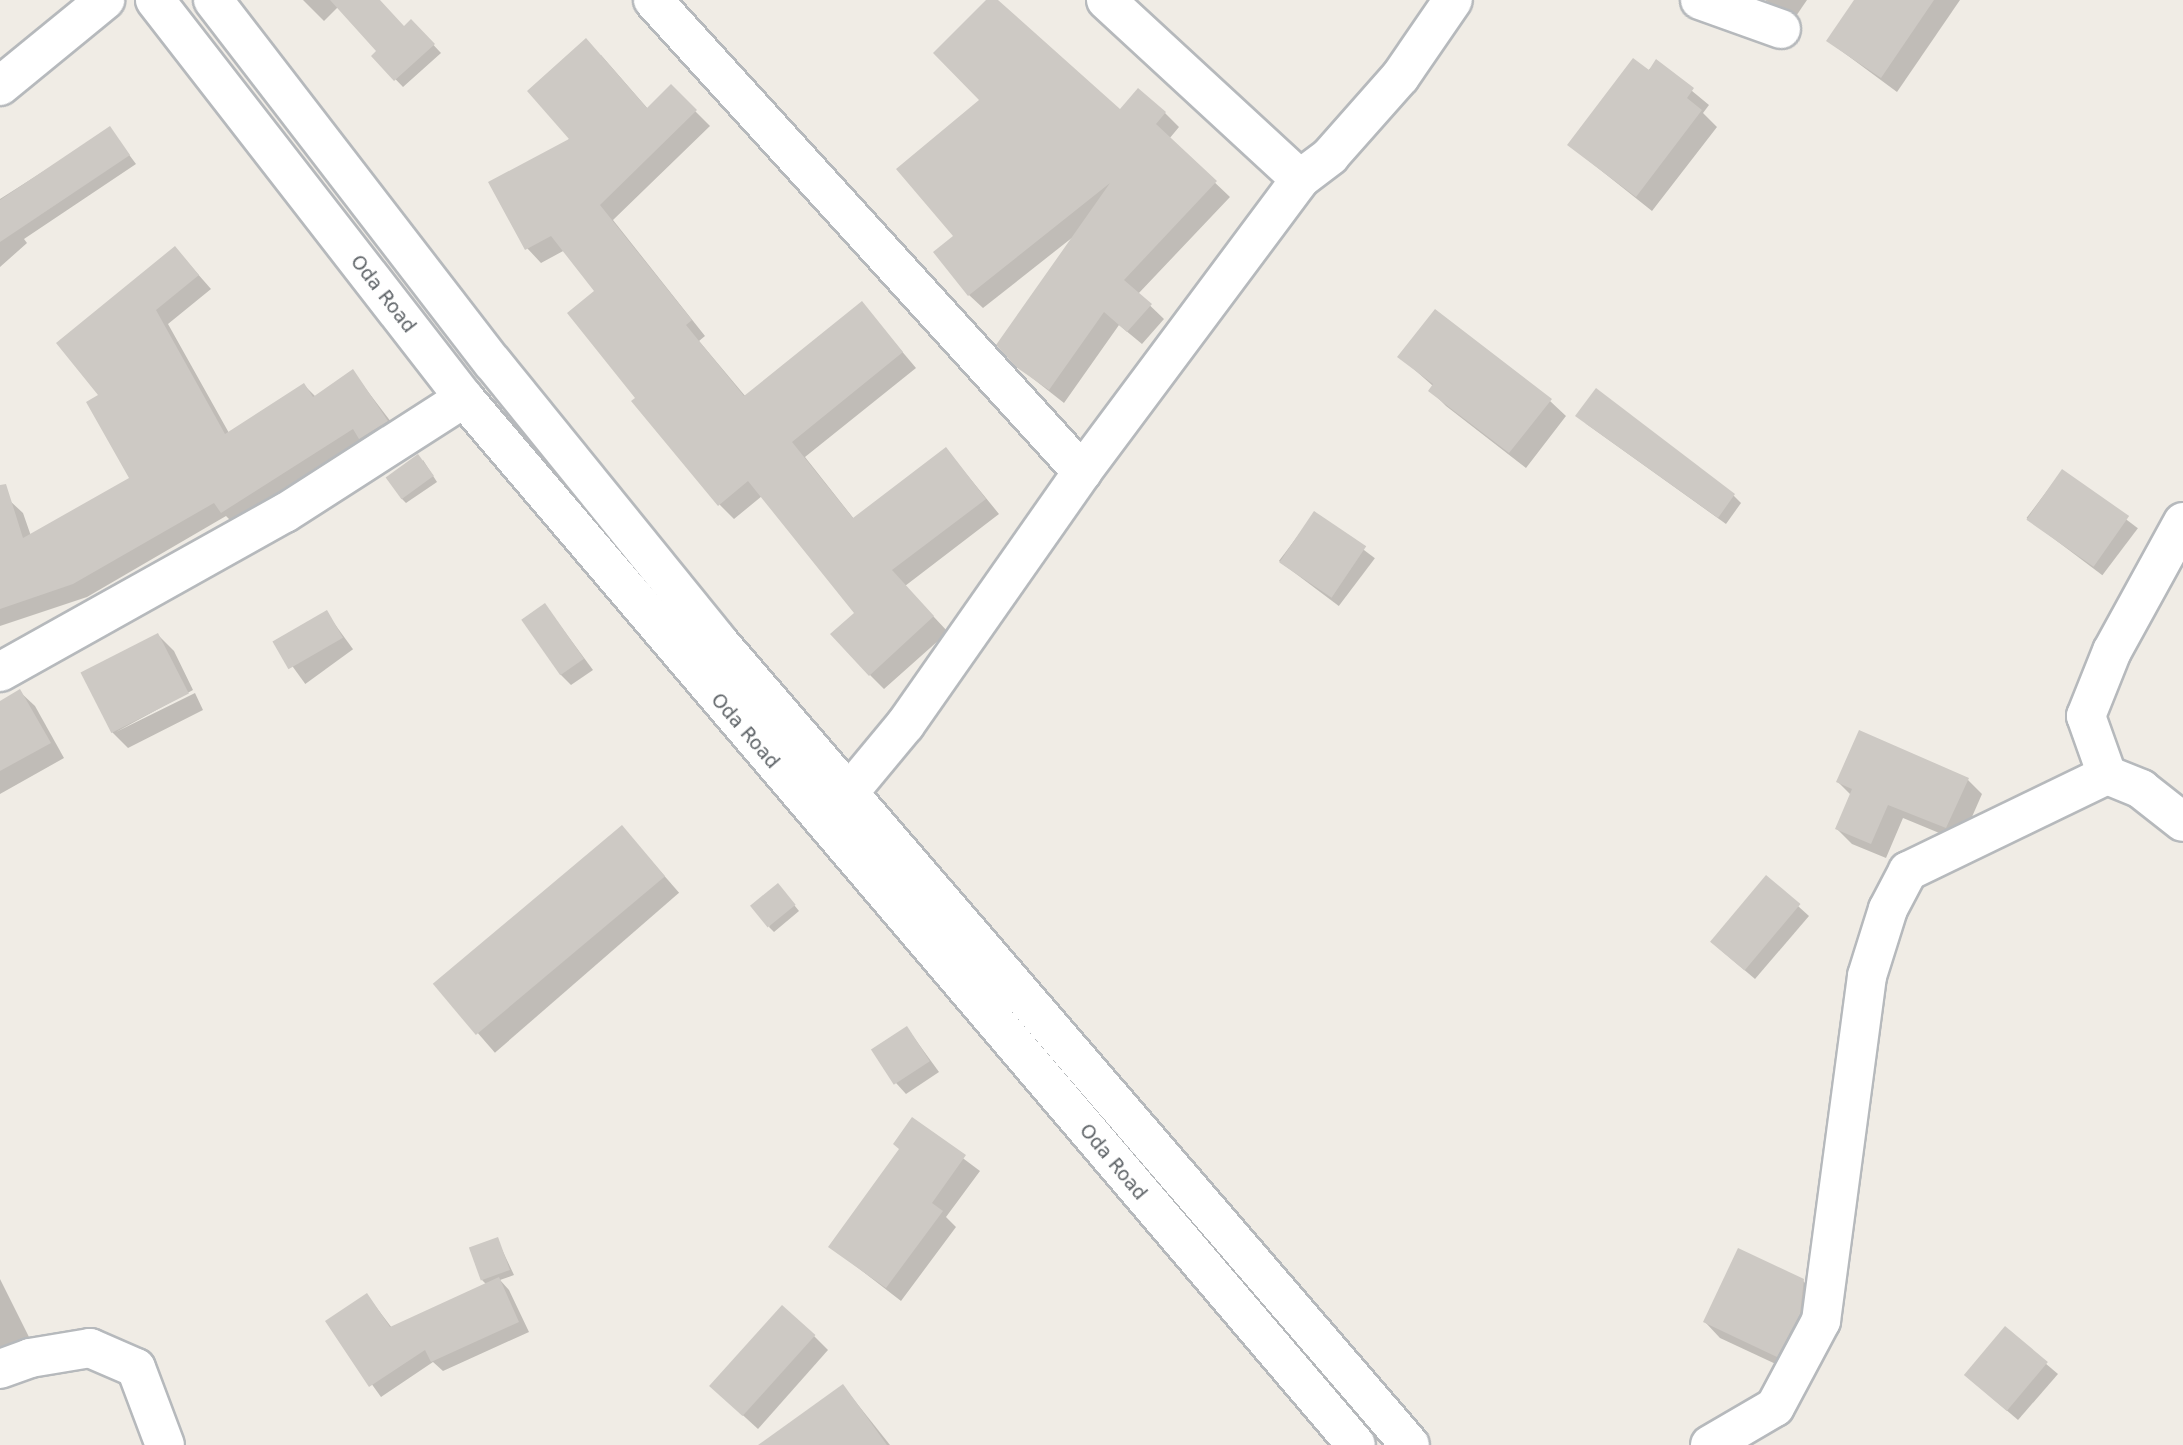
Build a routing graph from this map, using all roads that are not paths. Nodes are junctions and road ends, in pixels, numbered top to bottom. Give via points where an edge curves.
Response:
1 (105, 0) edge
2 (155, 0) edge
3 (213, 0) edge
4 (653, 0) edge
5 (1452, 0) edge
6 (1700, 0) edge
7 (1112, 2) edge
8 (1782, 29) dead end
9 (0, 86) edge
10 (1300, 179) junction
11 (464, 398) junction
12 (1082, 472) junction
13 (2183, 522) edge
14 (0, 672) edge
15 (2108, 775) junction
16 (851, 790) junction
17 (2183, 822) edge
18 (0, 1369) edge
19 (165, 1445) edge
20 (1356, 1445) edge
21 (1410, 1445) edge
22 (1710, 1445) edge

1 - 9 street
2 - 11 street, Oda Road
3 - 16 street, Oda Road via 493,363 717,640
4 - 12 street
5 - 10 street via 1400,77 1330,156
6 - 8 street
7 - 10 street
10 - 12 street
11 - 14 street via 285,513
11 - 20 street, Oda Road
12 - 16 street via 905,725
13 - 15 street via 2112,651 2086,716
15 - 17 street via 2141,789
15 - 22 street via 1908,871 1888,909 1867,976 1821,1321 1775,1407
16 - 21 street, Oda Road
18 - 19 street via 30,1358 90,1348 136,1368

